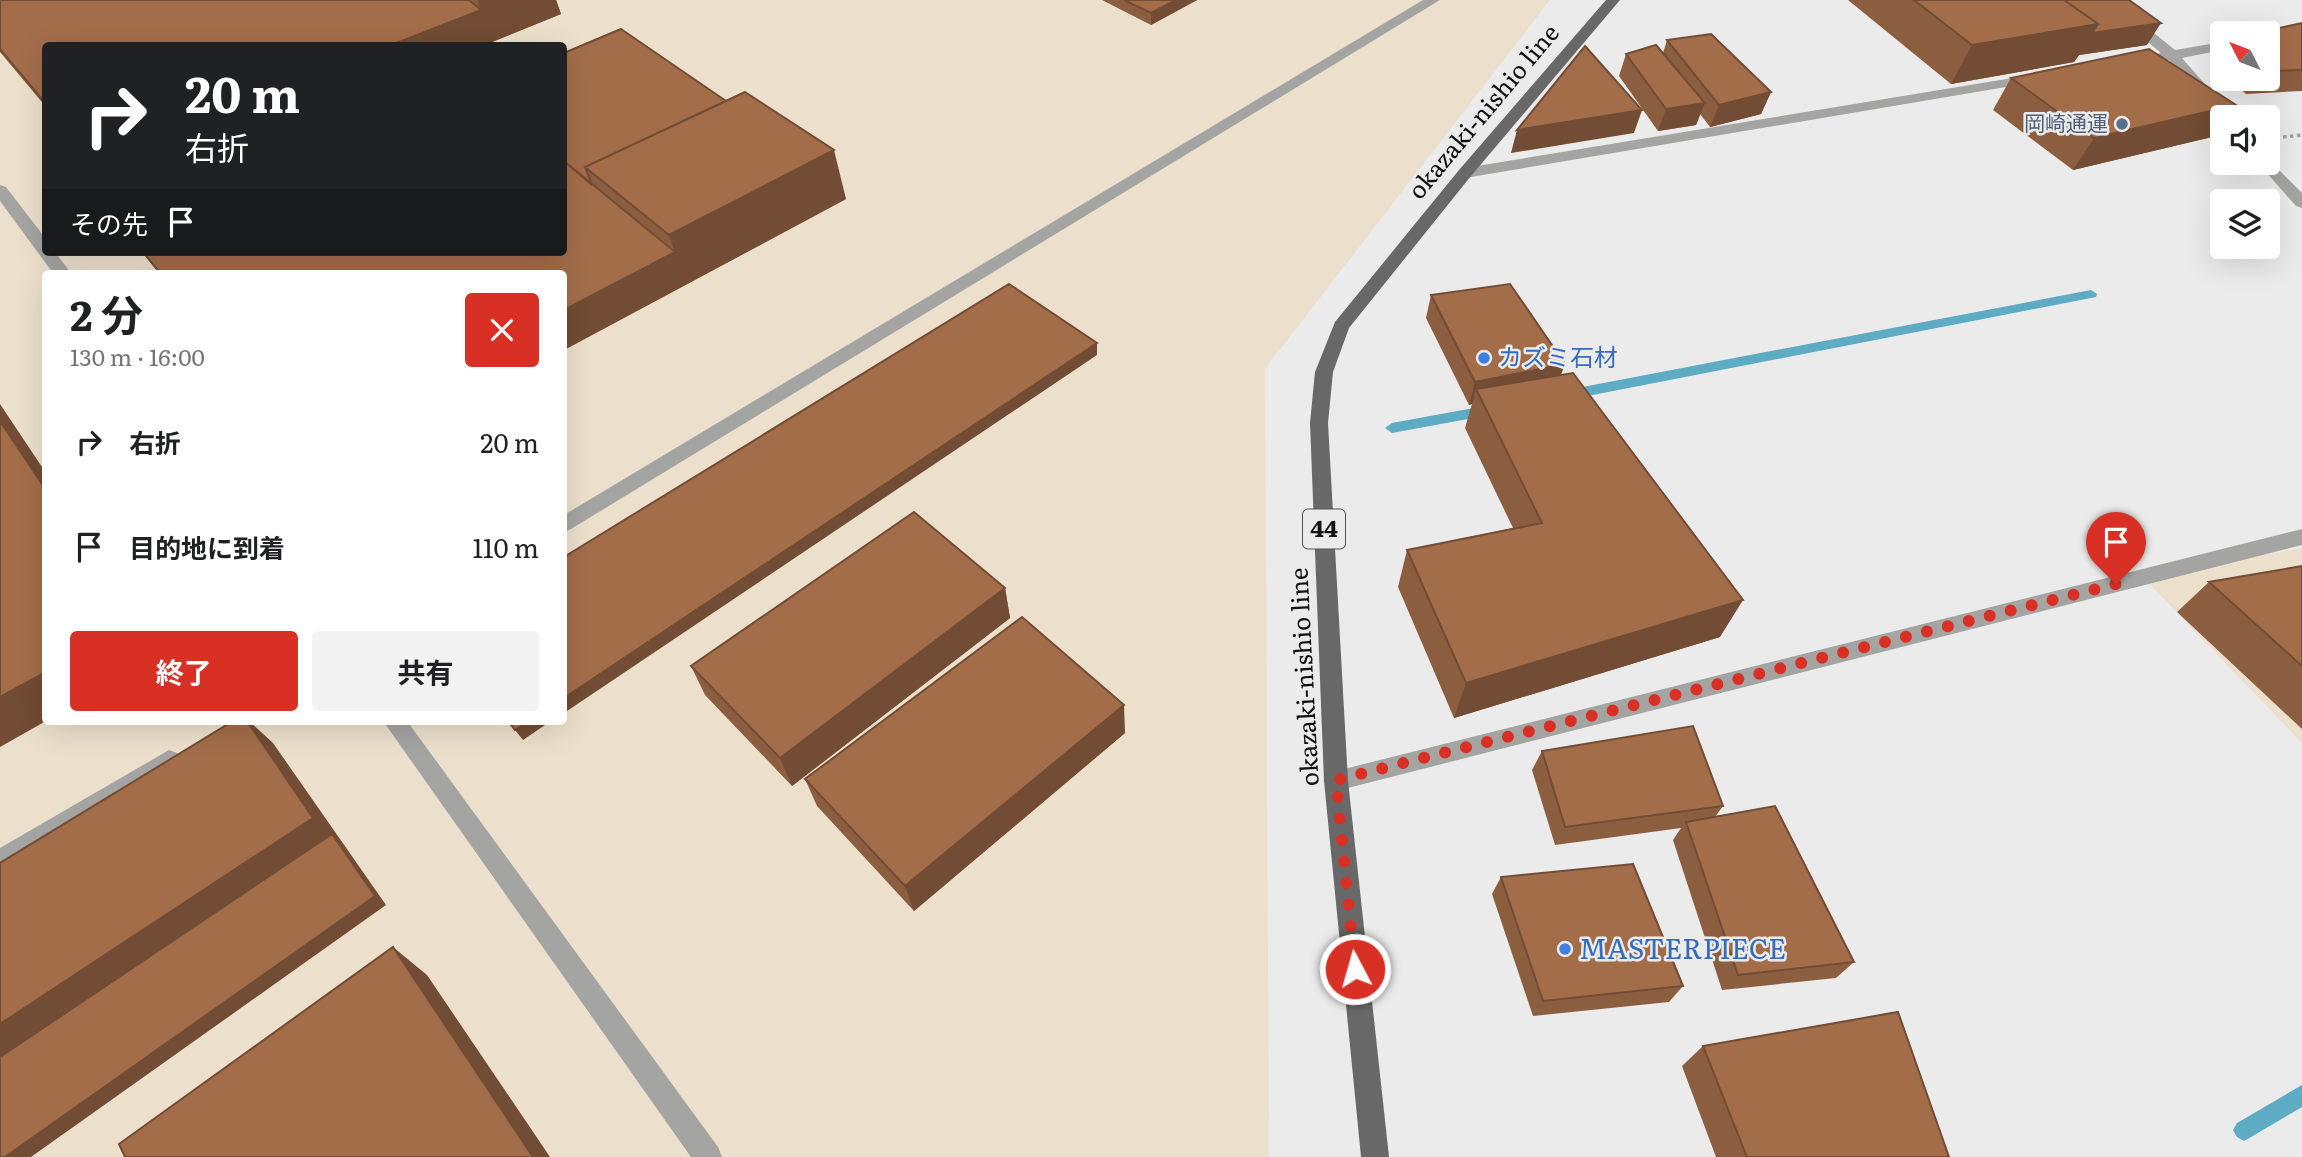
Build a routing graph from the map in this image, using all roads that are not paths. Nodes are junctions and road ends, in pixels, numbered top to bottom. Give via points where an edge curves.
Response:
1 (1433, 0) edge
2 (1613, 0) edge
3 (2105, 0) edge
4 (2210, 48) edge
5 (2172, 55) junction
6 (2118, 64) edge
7 (2050, 76) edge
8 (2216, 105) edge
9 (1465, 173) junction
10 (2277, 175) edge
11 (0, 190) edge
12 (2302, 203) edge
13 (42, 247) edge
14 (49, 256) edge
15 (60, 270) edge
16 (567, 522) edge
17 (2302, 537) edge
18 (397, 725) edge
19 (188, 749) edge
20 (1336, 780) junction
21 (0, 861) edge
22 (708, 1157) edge
23 (1375, 1157) edge

1 - 16 street
2 - 9 main road, okazaki-nishio line / 44
3 - 5 street
4 - 5 street
5 - 6 street
5 - 8 street
7 - 9 street
9 - 20 main road, okazaki-nishio line / 44 via 1341,326 1324,372 1319,423
10 - 12 street
11 - 13 street
14 - 15 street
17 - 20 street
18 - 22 street
19 - 21 street
20 - 23 main road, okazaki-nishio line / 44

